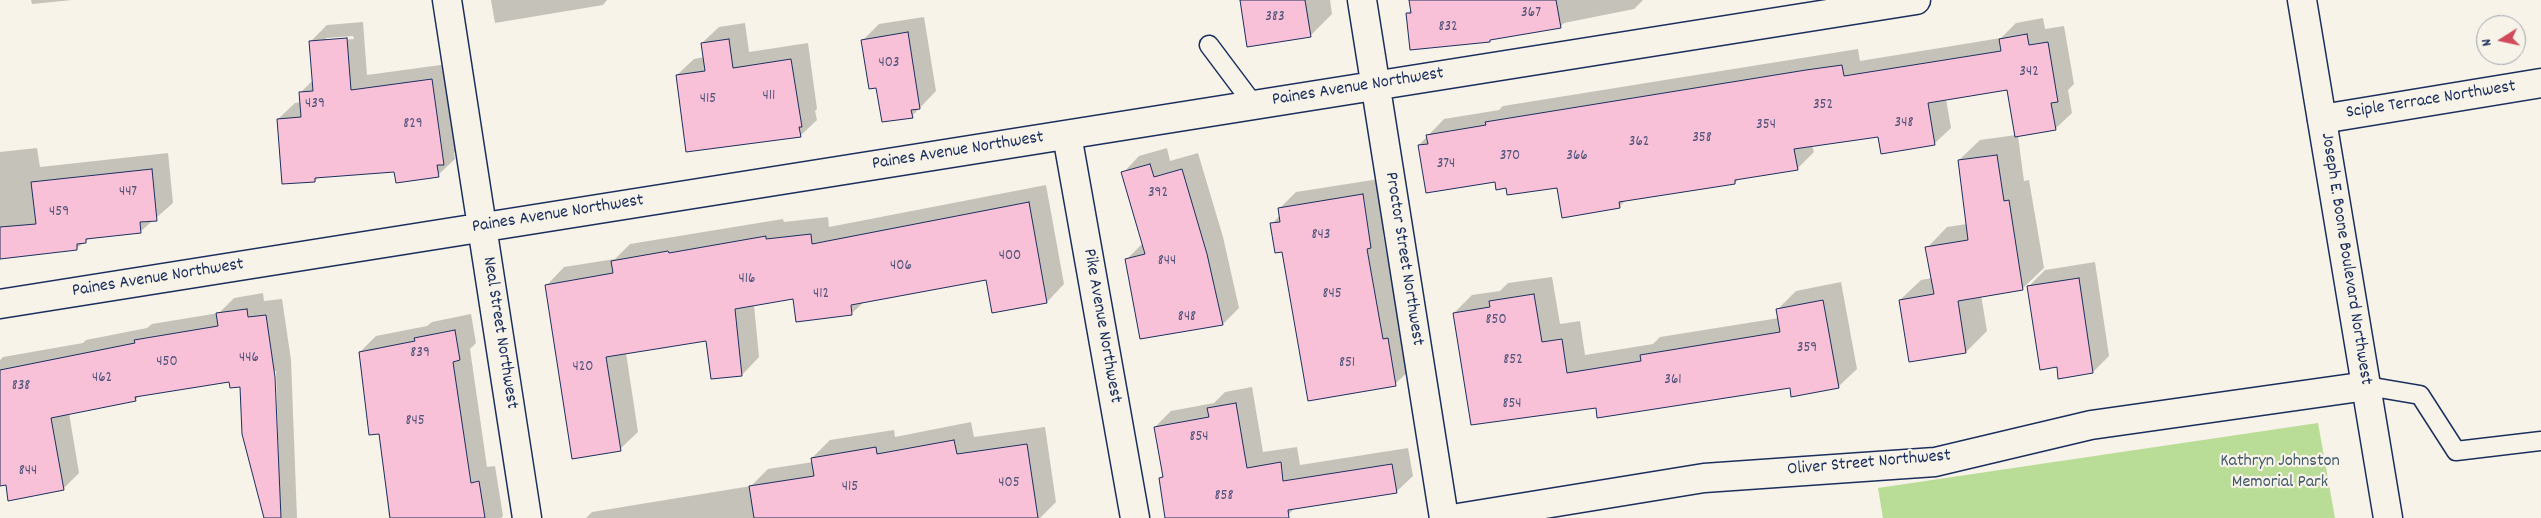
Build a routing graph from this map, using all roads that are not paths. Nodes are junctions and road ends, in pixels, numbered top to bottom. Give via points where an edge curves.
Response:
1 (447, 0) edge
2 (1362, 0) edge
3 (1916, 0) edge
4 (2302, 0) edge
5 (1209, 45) dead end
6 (2541, 82) edge
7 (1376, 86) junction
8 (1254, 105) junction
9 (2322, 119) junction
10 (1067, 135) junction
11 (483, 227) junction
12 (0, 304) edge
13 (2366, 386) junction
14 (2541, 441) edge
15 (527, 518) edge
16 (1135, 518) edge
17 (1444, 518) edge
18 (1458, 518) edge
19 (2388, 518) edge

1 - 11 street, Neal Street Northwest
2 - 7 street, Proctor Street Northwest
3 - 7 street, Paines Avenue Northwest
4 - 9 street, Joseph E. Boone Boulevard Northwest
5 - 8 lane
6 - 9 street, Sciple Terrace Northwest
7 - 8 street, Paines Avenue Northwest
7 - 17 street, Proctor Street Northwest
8 - 10 street, Paines Avenue Northwest
9 - 13 street, Joseph E. Boone Boulevard Northwest
10 - 11 street, Paines Avenue Northwest
10 - 16 street, Pike Avenue Northwest
11 - 12 street, Paines Avenue Northwest
11 - 15 street, Neal Street Northwest
13 - 14 lane via 2420,395 2456,451
13 - 18 street, Oliver Street Northwest via 2091,425 1935,462 1704,478
13 - 19 street, Joseph E. Boone Boulevard Northwest

